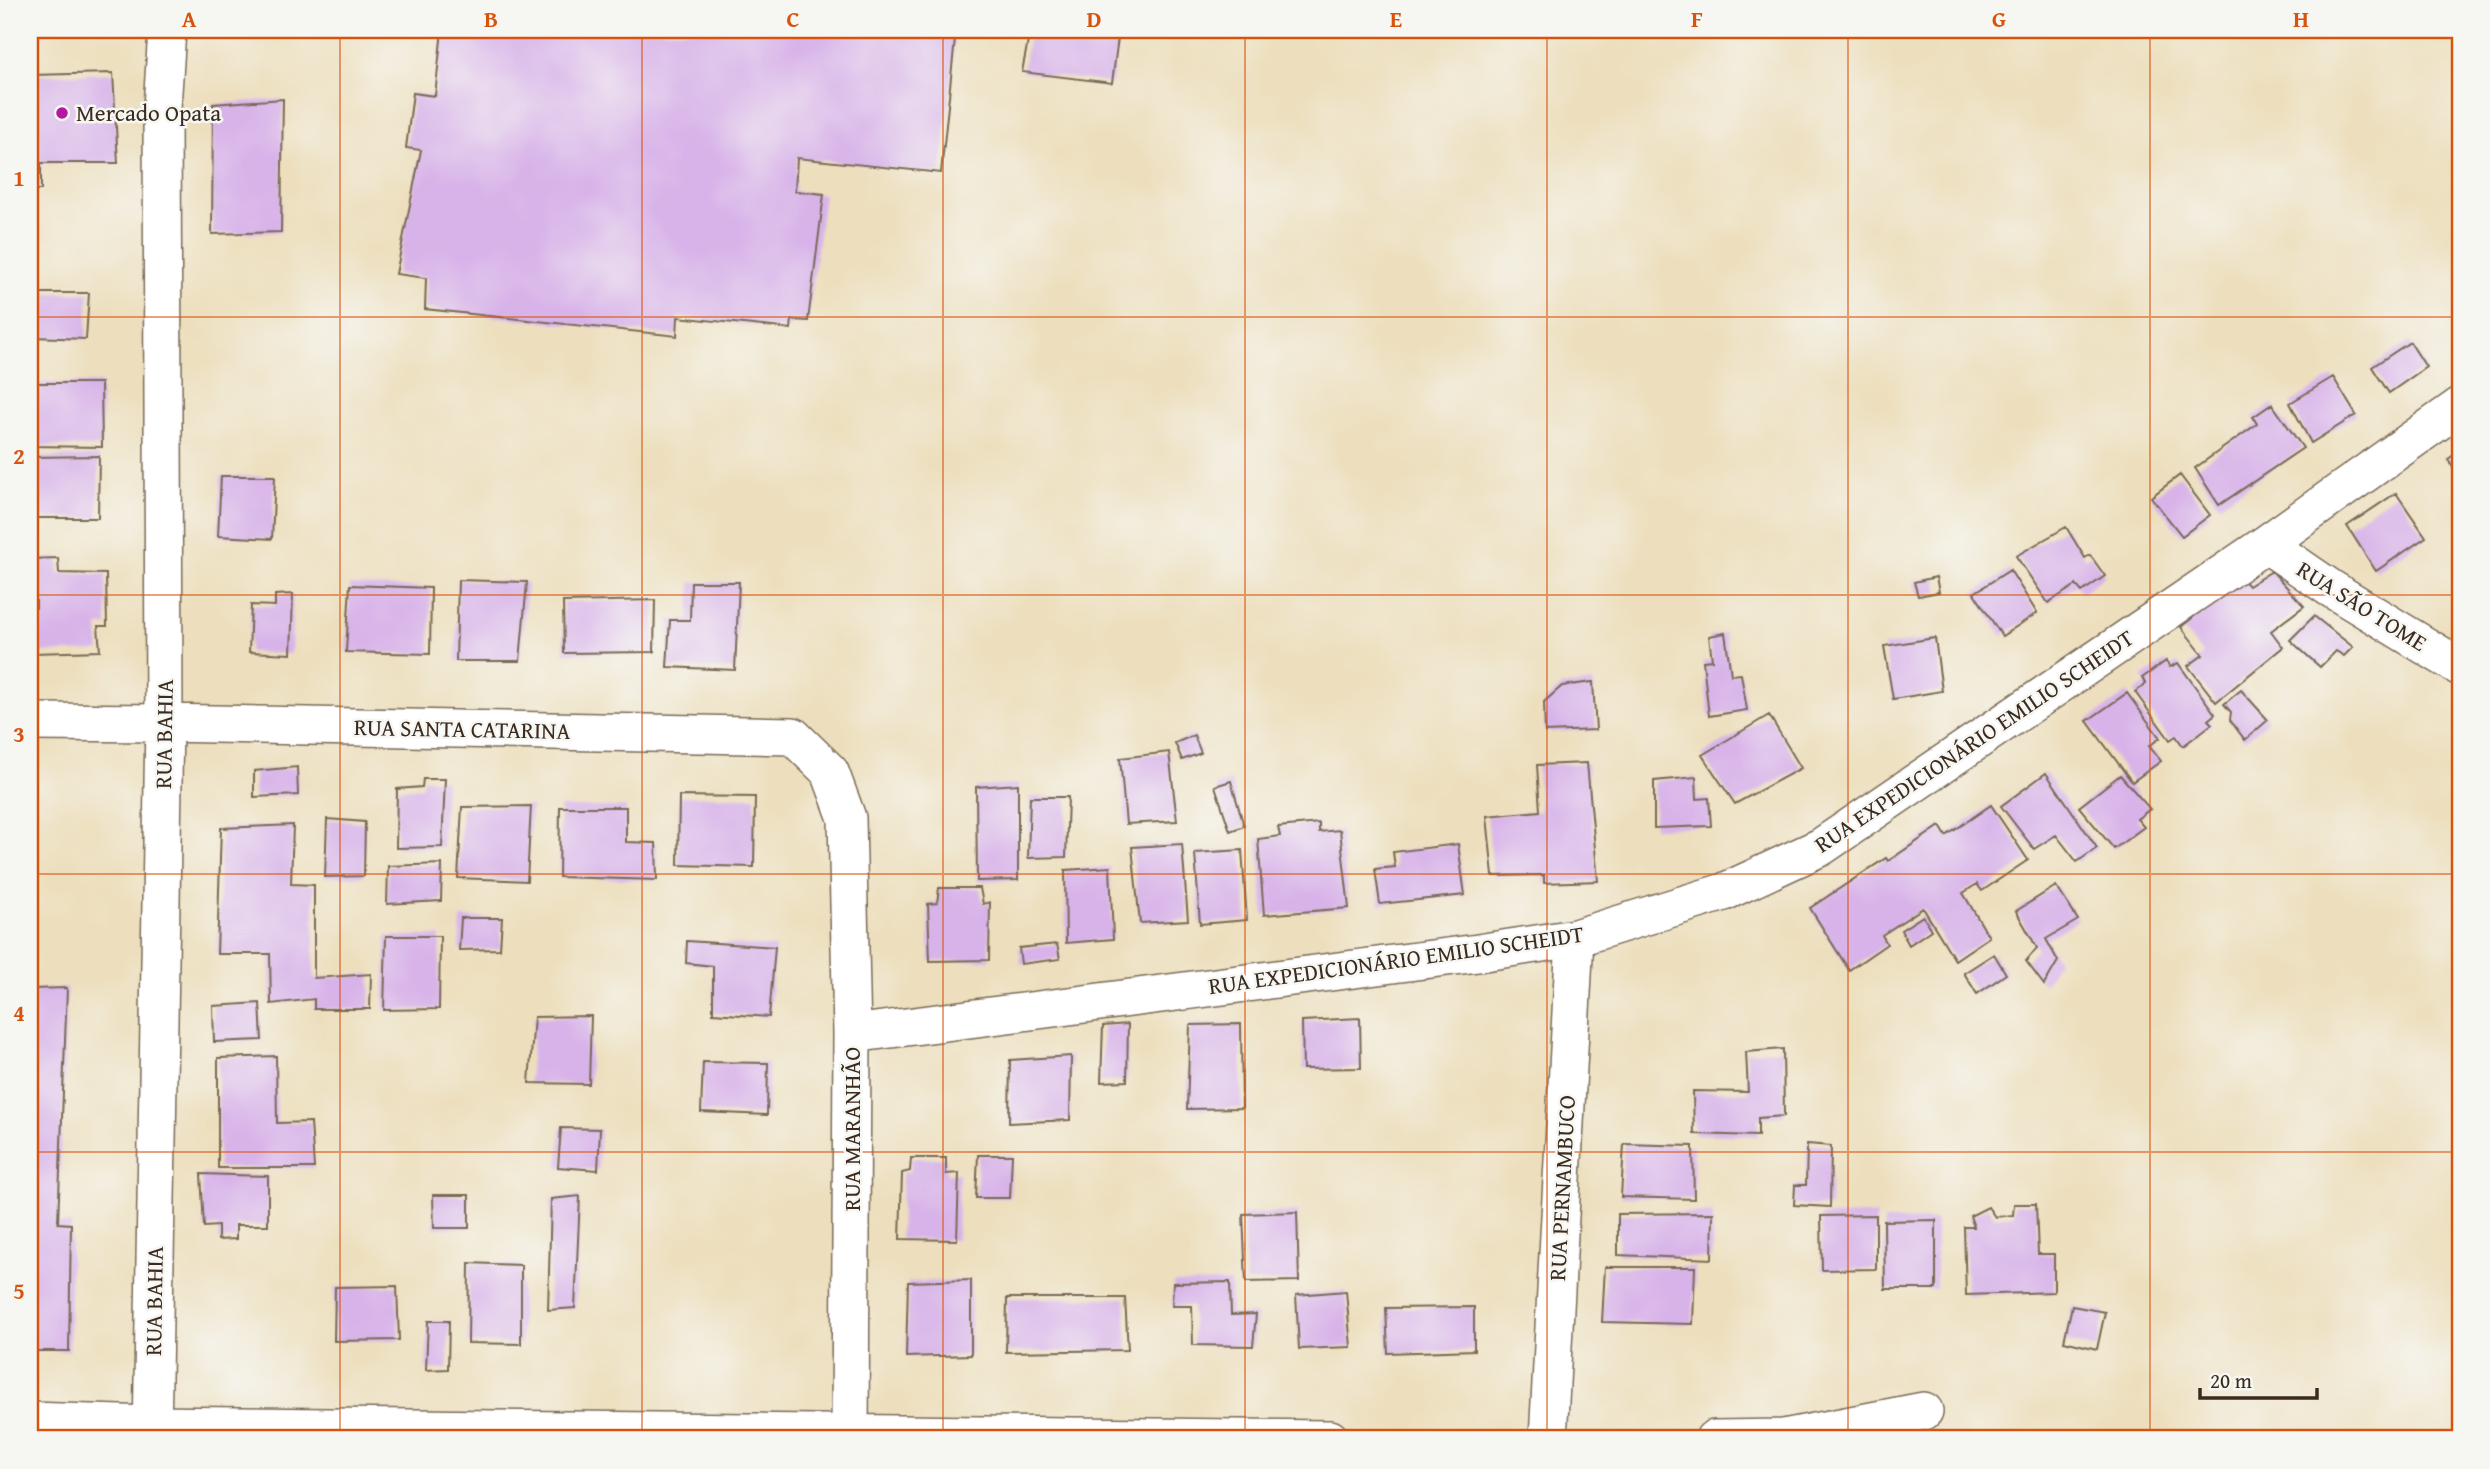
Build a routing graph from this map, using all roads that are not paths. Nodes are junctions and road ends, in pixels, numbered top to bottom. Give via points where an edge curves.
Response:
1 (167, 30) edge
2 (2460, 406) edge
3 (2266, 544) junction
4 (2460, 667) edge
5 (30, 722) edge
6 (164, 723) junction
7 (847, 818) joint
8 (1575, 938) junction
9 (852, 1034) junction
10 (1924, 1411) dead end
11 (30, 1421) edge
12 (152, 1432) edge
13 (850, 1436) edge
14 (1330, 1439) edge
15 (1549, 1439) edge
16 (1714, 1439) edge

1 - 6 street, RUA BAHIA via 162,108
2 - 3 street, RUA EXPEDICIONÁRIO EMILIO SCHEIDT
3 - 4 street, RUA SÃO TOME
3 - 8 street, RUA EXPEDICIONÁRIO EMILIO SCHEIDT via 1821,847 1724,892
5 - 6 street, RUA SANTA CATARINA
6 - 7 street, RUA SANTA CATARINA via 793,736 831,772
6 - 12 street, RUA BAHIA
7 - 9 street, RUA MARANHÃO
8 - 9 street, RUA EXPEDICIONÁRIO EMILIO SCHEIDT
8 - 15 street, RUA PERNAMBUCO
9 - 13 street, RUA MARANHÃO
10 - 16 street via 1784,1438
11 - 12 street
12 - 13 street
13 - 14 street

